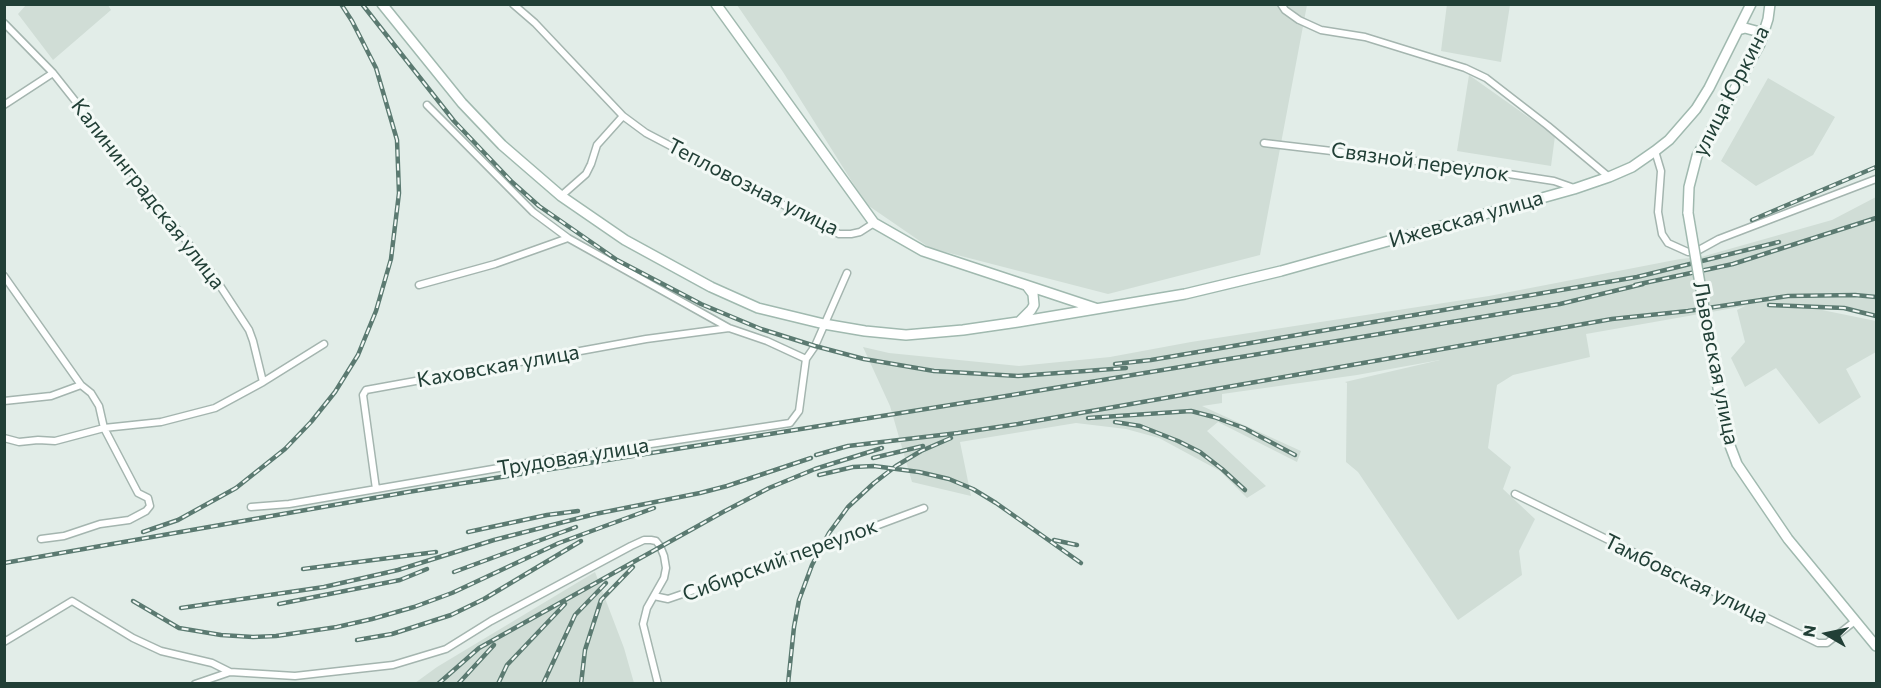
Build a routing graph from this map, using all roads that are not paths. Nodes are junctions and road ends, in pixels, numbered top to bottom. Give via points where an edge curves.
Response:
1 (382, 4) edge
2 (513, 4) edge
3 (716, 4) edge
4 (1281, 4) edge
5 (1751, 4) edge
6 (1770, 4) edge
7 (4, 23) edge
8 (1738, 30) junction
9 (1760, 44) junction
10 (53, 73) junction
11 (4, 105) edge
12 (427, 105) dead end
13 (623, 116) junction
14 (1264, 143) dead end
15 (1655, 151) junction
16 (1609, 177) junction
17 (1876, 179) edge
18 (1574, 189) junction
19 (561, 196) junction
20 (1688, 213) joint
21 (874, 223) junction
22 (568, 238) junction
23 (847, 273) dead end
24 (4, 276) edge
25 (419, 285) dead end
26 (1027, 286) junction
27 (1099, 309) junction
28 (1018, 322) junction
29 (824, 324) junction
30 (729, 328) junction
31 (324, 344) dead end
32 (806, 359) junction
33 (262, 382) junction
34 (81, 385) junction
35 (4, 401) edge
36 (104, 428) junction
37 (4, 438) edge
38 (376, 489) junction
39 (1515, 494) dead end
40 (251, 507) dead end
41 (924, 508) dead end
42 (41, 539) dead end
43 (654, 596) junction
44 (1855, 621) junction
45 (4, 642) edge
46 (1876, 646) edge
47 (230, 672) junction
48 (195, 684) edge
49 (658, 684) edge

1 - 19 street, Ижевская улица via 462,104
2 - 13 street, Тепловозная улица
3 - 21 street
4 - 16 street via 1299,20 1321,30 1365,37 1486,78
5 - 8 street, Ижевская улица
6 - 9 street, улица Юркина
7 - 10 street, Калининградская улица
8 - 9 street via 1756,32
8 - 15 street, Ижевская улица via 1696,109
9 - 20 street, улица Юркина via 1697,156 1689,187
10 - 11 street
10 - 33 street, Калининградская улица via 211,272 249,330
12 - 22 street via 533,212
13 - 19 street via 597,145 586,174
13 - 21 street, Тепловозная улица via 646,133 839,234 860,232
14 - 18 street, Связной переулок via 1450,165 1554,181
15 - 16 street, Ижевская улица
15 - 17 street via 1661,171 1658,212 1662,234 1668,243 1688,252
16 - 18 street, Ижевская улица
18 - 27 street, Ижевская улица via 1248,280
19 - 29 street, Ижевская улица via 625,240 724,293 758,308
20 - 44 street, Львовская улица, bridge via 1725,428 1737,464 1788,539
21 - 26 street, Тепловозная улица via 923,251
22 - 25 street
22 - 30 street
23 - 29 street, Трудовая улица
24 - 34 street
26 - 27 street, Тепловозная улица
26 - 28 street via 1034,305
27 - 28 street, Ижевская улица
28 - 29 street, Ижевская улица via 906,335
29 - 32 street, Трудовая улица
30 - 32 street
30 - 38 street, Каховская улица via 646,339 366,390 363,394
31 - 33 street
32 - 38 street, Трудовая улица via 799,411 790,423
33 - 36 street via 215,408 161,422
34 - 35 street via 51,396
34 - 36 street via 99,406
36 - 37 street via 55,441 19,442
36 - 42 street via 138,493 148,498 150,506 129,520
38 - 40 street, Трудовая улица
39 - 44 street, Тамбовская улица via 1818,644 1827,643
41 - 43 street, Сибирский переулок via 668,599
43 - 47 street via 664,578 664,556 656,540 644,540 446,649 393,665 296,676
43 - 49 street, Сибирский переулок via 643,624
44 - 46 street, Львовская улица
45 - 47 street via 72,601 161,651 212,663
47 - 48 street

